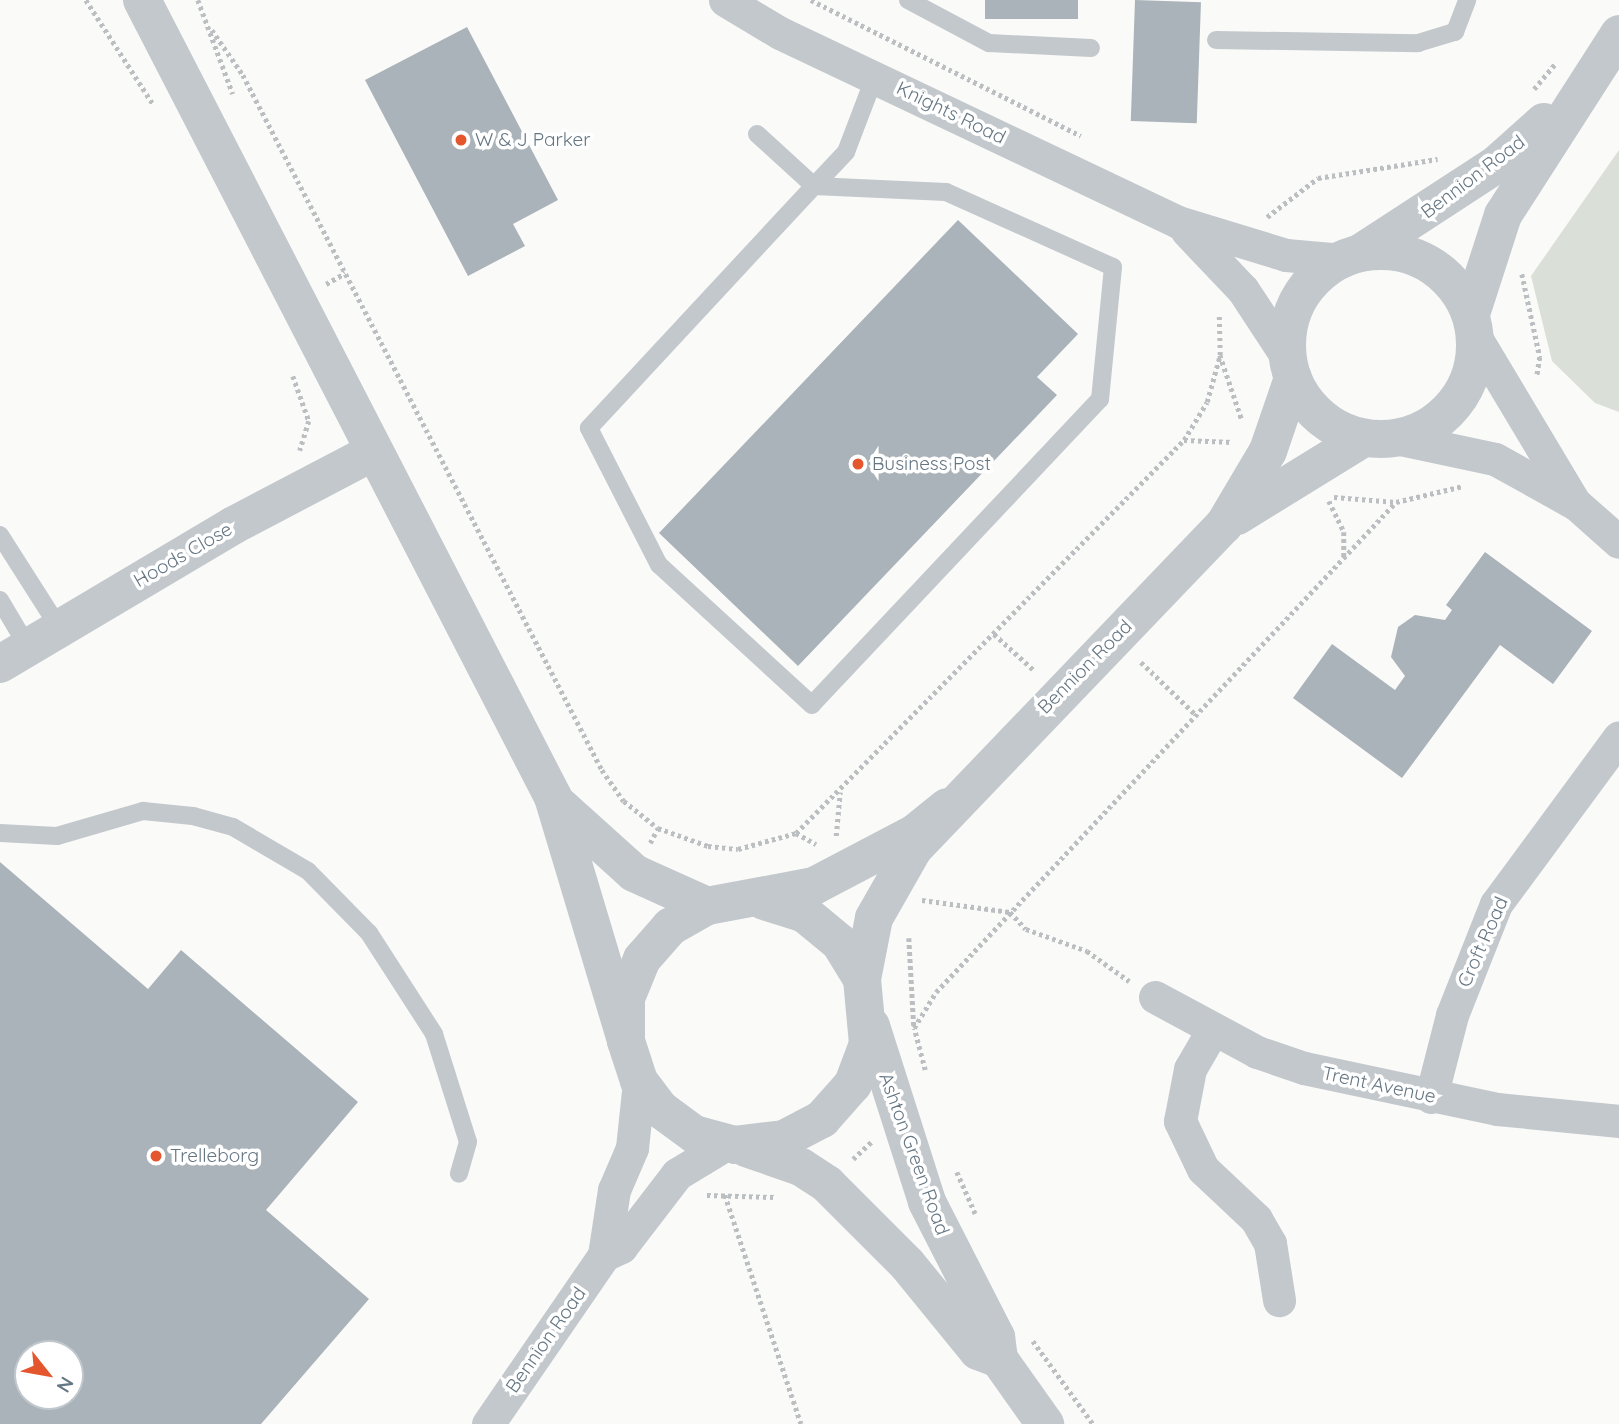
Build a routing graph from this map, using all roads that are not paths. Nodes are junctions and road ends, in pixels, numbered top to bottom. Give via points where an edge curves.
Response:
1 (142, 0) edge
2 (725, 0) edge
3 (908, 0) edge
4 (1467, 0) edge
5 (1619, 34) edge
6 (1216, 40) dead end
7 (1091, 48) dead end
8 (874, 76) junction
9 (1578, 94) junction
10 (757, 134) dead end
11 (814, 186) junction
12 (1178, 222) junction
13 (1353, 256) junction
14 (1473, 326) junction
15 (1290, 367) junction
16 (1380, 438) junction
17 (371, 453) junction
18 (1576, 504) junction
19 (1224, 525) junction
20 (0, 535) edge
21 (1619, 542) edge
22 (0, 600) edge
23 (19, 646) edge
24 (1619, 737) edge
25 (553, 797) junction
26 (947, 807) junction
27 (0, 834) edge
28 (764, 901) junction
29 (707, 906) junction
30 (862, 979) junction
31 (1155, 997) road end
32 (870, 1021) junction
33 (1212, 1031) junction
34 (625, 1041) junction
35 (639, 1081) junction
36 (1431, 1097) junction
37 (1619, 1121) edge
38 (732, 1144) junction
39 (459, 1174) dead end
40 (604, 1255) junction
41 (1279, 1300) dead end
42 (999, 1359) junction
43 (488, 1424) edge
44 (1045, 1424) edge

1 - 17 street
2 - 8 street, Knights Road
3 - 7 lane via 989,43
4 - 6 lane via 1455,32 1418,43
5 - 9 street, Bennion Road
8 - 11 lane via 846,152
8 - 12 street, Knights Road
9 - 13 street, Bennion Road via 1497,164
9 - 14 street, Bennion Road via 1503,215
10 - 11 lane
11 - 11 lane via 946,192 1113,267 1100,399 812,705 659,565 589,428
12 - 13 street via 1249,247
12 - 15 street via 1231,276
13 - 14 street via 1399,252 1433,265 1460,292
13 - 15 street via 1301,293 1288,326
14 - 16 street via 1460,396 1424,429
14 - 18 street
15 - 16 street via 1326,420
15 - 19 street, Bennion Road via 1268,451
16 - 18 street via 1486,457
16 - 19 street, Bennion Road
17 - 23 street, Hoods Close
17 - 25 street
18 - 21 street
19 - 26 street, Bennion Road
20 - 23 lane
22 - 23 lane
24 - 36 street, Croft Road via 1496,904 1452,1015
25 - 29 street via 634,873
25 - 34 street
26 - 28 street, Bennion Road via 862,863
26 - 30 street, Bennion Road via 891,884 874,918
27 - 39 lane via 57,836 143,811 193,816 233,827 308,871 369,933 433,1034 468,1142
28 - 29 street
28 - 30 street via 805,914 840,943
29 - 34 street via 670,927 642,959 626,998
30 - 32 street
31 - 33 street, Trent Avenue
32 - 38 street via 853,1084 822,1119 784,1139
32 - 42 street, Ashton Green Road via 927,1202 996,1337
33 - 36 street, Trent Avenue via 1304,1068
33 - 41 street via 1189,1069 1180,1121 1203,1170 1256,1219 1270,1244
34 - 35 street
35 - 38 street via 660,1109 694,1134
35 - 40 street, Bennion Road via 632,1148 614,1190
36 - 37 street, Trent Avenue
38 - 40 street, Bennion Road via 677,1174 621,1247
38 - 42 street, Ashton Green Road via 801,1167 827,1184 907,1264 978,1352
40 - 43 street, Bennion Road
42 - 44 street, Ashton Green Road

